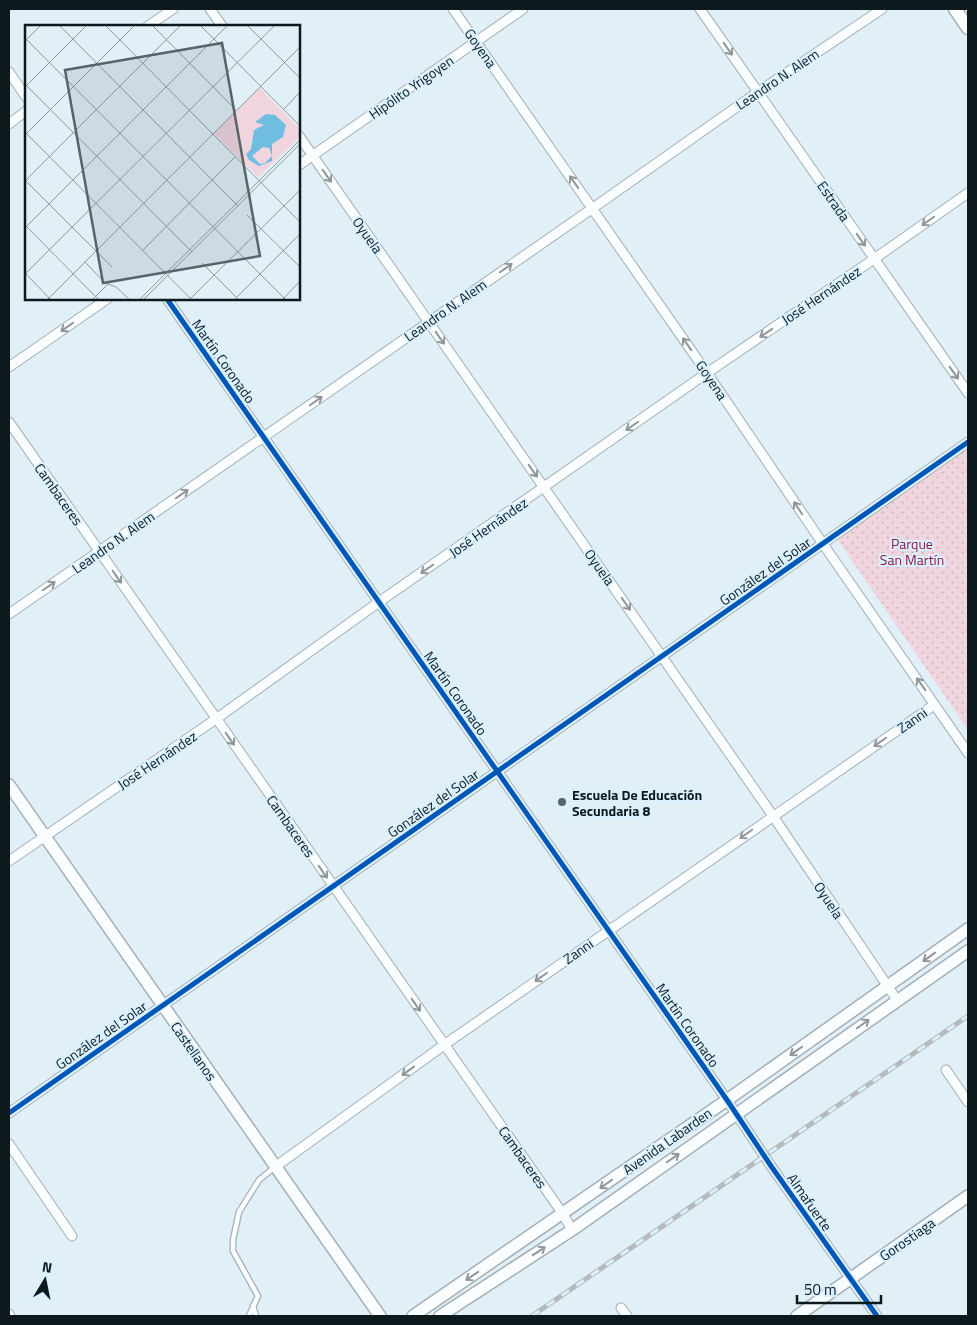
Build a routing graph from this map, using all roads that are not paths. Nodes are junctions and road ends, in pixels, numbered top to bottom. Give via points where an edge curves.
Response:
1 (173, 9) edge
2 (210, 9) edge
3 (453, 9) edge
4 (523, 9) edge
5 (700, 9) edge
6 (882, 9) edge
7 (955, 9) edge
8 (149, 25) edge
9 (221, 25) edge
10 (968, 28) edge
11 (476, 41) junction
12 (9, 72) edge
13 (758, 92) junction
14 (25, 96) edge
15 (25, 113) edge
16 (9, 124) edge
17 (300, 138) edge
18 (312, 156) junction
19 (300, 164) edge
20 (968, 193) edge
21 (592, 208) junction
22 (874, 259) junction
23 (106, 300) edge
24 (168, 300) edge
25 (428, 322) junction
26 (9, 368) edge
27 (707, 373) junction
28 (968, 393) edge
29 (9, 422) edge
30 (264, 437) junction
31 (968, 442) edge
32 (544, 488) junction
33 (823, 544) junction
34 (99, 552) junction
35 (379, 602) junction
36 (9, 614) edge
37 (662, 656) junction
38 (934, 704) junction
39 (216, 719) junction
40 (968, 753) edge
41 (497, 771) junction
42 (9, 785) edge
43 (773, 816) junction
44 (44, 836) junction
45 (9, 860) edge
46 (333, 886) junction
47 (968, 929) edge
48 (608, 930) junction
49 (968, 951) edge
50 (887, 987) junction
51 (897, 1000) junction
52 (162, 1006) junction
53 (444, 1045) junction
54 (946, 1070) dead end
55 (727, 1100) junction
56 (968, 1102) edge
57 (9, 1113) edge
58 (736, 1113) junction
59 (9, 1144) edge
60 (275, 1167) junction
61 (968, 1196) edge
62 (563, 1214) junction
63 (572, 1230) junction
64 (72, 1236) dead end
65 (851, 1278) junction
66 (253, 1306) junction
67 (621, 1308) dead end
68 (249, 1316) edge
69 (256, 1316) edge
70 (380, 1316) edge
71 (413, 1316) edge
72 (440, 1316) edge
73 (627, 1316) edge
74 (797, 1316) edge
75 (877, 1316) edge

1 - 8 street
2 - 9 street
3 - 11 street, Goyena
4 - 11 street, Hipólito Yrigoyen
5 -> 13 street, Estrada
6 - 13 street, Leandro N. Alem
7 - 10 main road
11 - 18 street, Hipólito Yrigoyen
21 -> 11 street, Goyena
12 - 14 street
13 - 21 street, Leandro N. Alem
13 -> 22 street, Estrada
15 - 16 street
17 - 18 street, Oyuela
18 - 19 street, Hipólito Yrigoyen
18 -> 25 street, Oyuela
20 -> 22 street, José Hernández
25 -> 21 street, Leandro N. Alem
27 -> 21 street, Goyena
22 -> 27 street, José Hernández
22 -> 28 street, Estrada
23 -> 26 street
24 - 30 street, Martín Coronado
30 -> 25 street, Leandro N. Alem
25 -> 32 street, Oyuela
27 -> 32 street, José Hernández
33 -> 27 street, Goyena
29 - 34 street, Cambaceres
34 -> 30 street, Leandro N. Alem
30 - 35 street, Martín Coronado
31 - 33 street, González del Solar
32 -> 35 street, José Hernández
32 -> 37 street, Oyuela
33 - 37 street, González del Solar
38 -> 33 street, Goyena
36 -> 34 street, Leandro N. Alem
34 -> 39 street, Cambaceres
35 - 39 street, José Hernández
35 - 41 street, Martín Coronado
37 - 41 street, González del Solar
37 - 43 street, Oyuela
38 - 40 street, Goyena
38 -> 43 street, Zanni
39 - 44 street, José Hernández
39 -> 46 street, Cambaceres
41 - 46 street, González del Solar
41 - 48 street, Martín Coronado
42 - 44 street, Castellanos
43 -> 48 street, Zanni
43 - 50 street, Oyuela
44 - 45 street, José Hernández
44 - 52 street, Castellanos
46 - 52 street, González del Solar
46 -> 53 street, Cambaceres
47 -> 50 street, Avenida Labarden
48 -> 53 street, Zanni
48 - 55 street, Martín Coronado
49 - 51 street, Avenida Labarden
50 - 51 street, Oyuela
50 -> 55 street, Avenida Labarden
58 -> 51 street, Avenida Labarden
52 - 57 street, González del Solar
52 - 60 street, Castellanos
53 -> 60 street, Zanni
53 - 62 street, Cambaceres
54 - 56 street
55 - 58 street, Almafuerte
55 -> 62 street, Avenida Labarden
63 -> 58 street, Avenida Labarden
58 - 65 street, Almafuerte
59 - 64 street
60 - 66 lane via 259,1180 239,1212 233,1240 233,1251 258,1296
60 - 70 street, Castellanos
61 - 65 street, Gorostiaga
62 - 63 street, Cambaceres
62 -> 71 street, Avenida Labarden
72 -> 63 street, Avenida Labarden
65 - 74 street, Gorostiaga
65 - 75 street, Almafuerte
66 - 68 lane
66 - 69 lane
67 - 73 street

